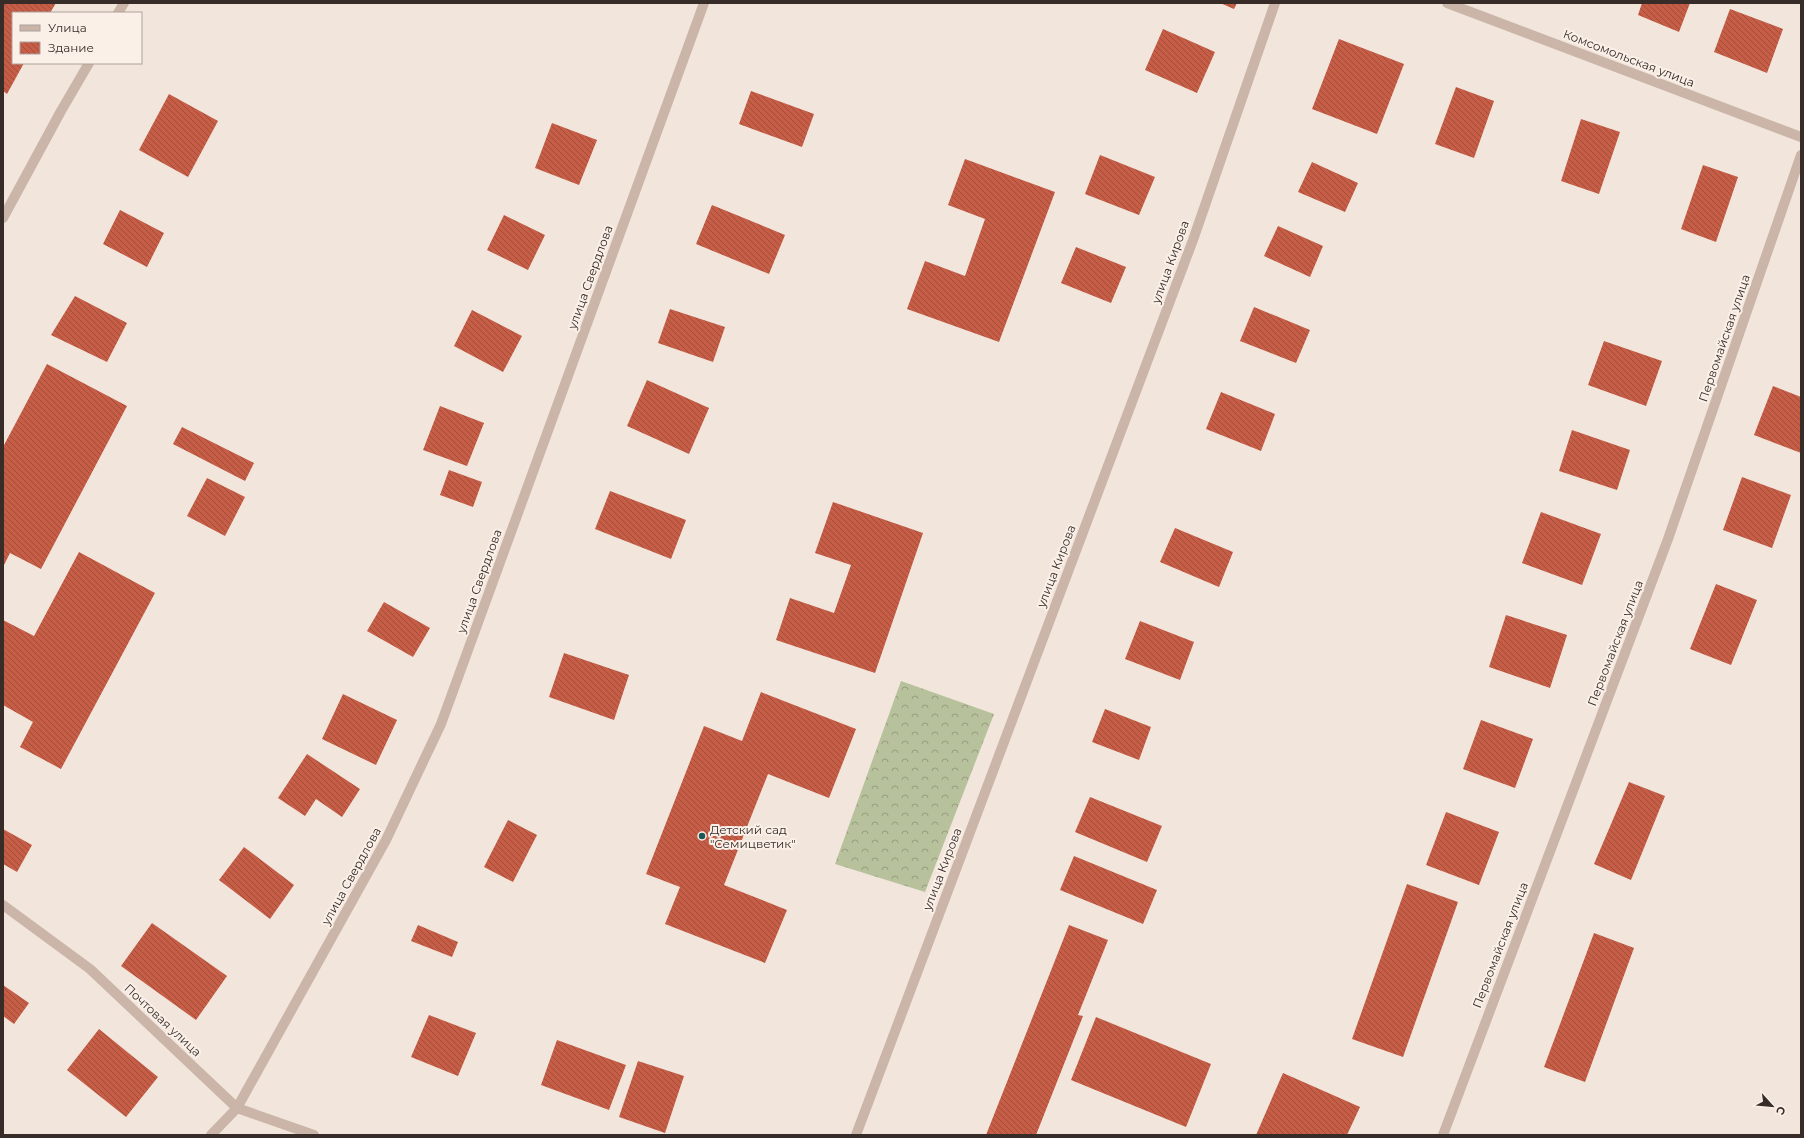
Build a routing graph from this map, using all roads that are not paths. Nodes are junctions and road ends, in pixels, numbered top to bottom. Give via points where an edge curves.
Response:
1 (124, 3) edge
2 (704, 3) edge
3 (1275, 3) edge
4 (1447, 3) edge
5 (119, 12) edge
6 (88, 64) edge
7 (1801, 138) edge
8 (1801, 155) edge
9 (3, 218) edge
10 (3, 905) edge
11 (237, 1108) junction
12 (211, 1135) edge
13 (314, 1135) edge
14 (856, 1135) edge
15 (1443, 1135) edge

1 - 5 street
2 - 11 street, улица Свердлова via 441,724 386,840
3 - 14 street, улица Кирова via 1193,240
4 - 7 street, Комсомольская улица
6 - 9 street
8 - 15 street, Первомайская улица via 1668,539
10 - 11 street, Почтовая улица via 90,969
11 - 12 street, улица Свердлова
11 - 13 street, Почтовая улица

